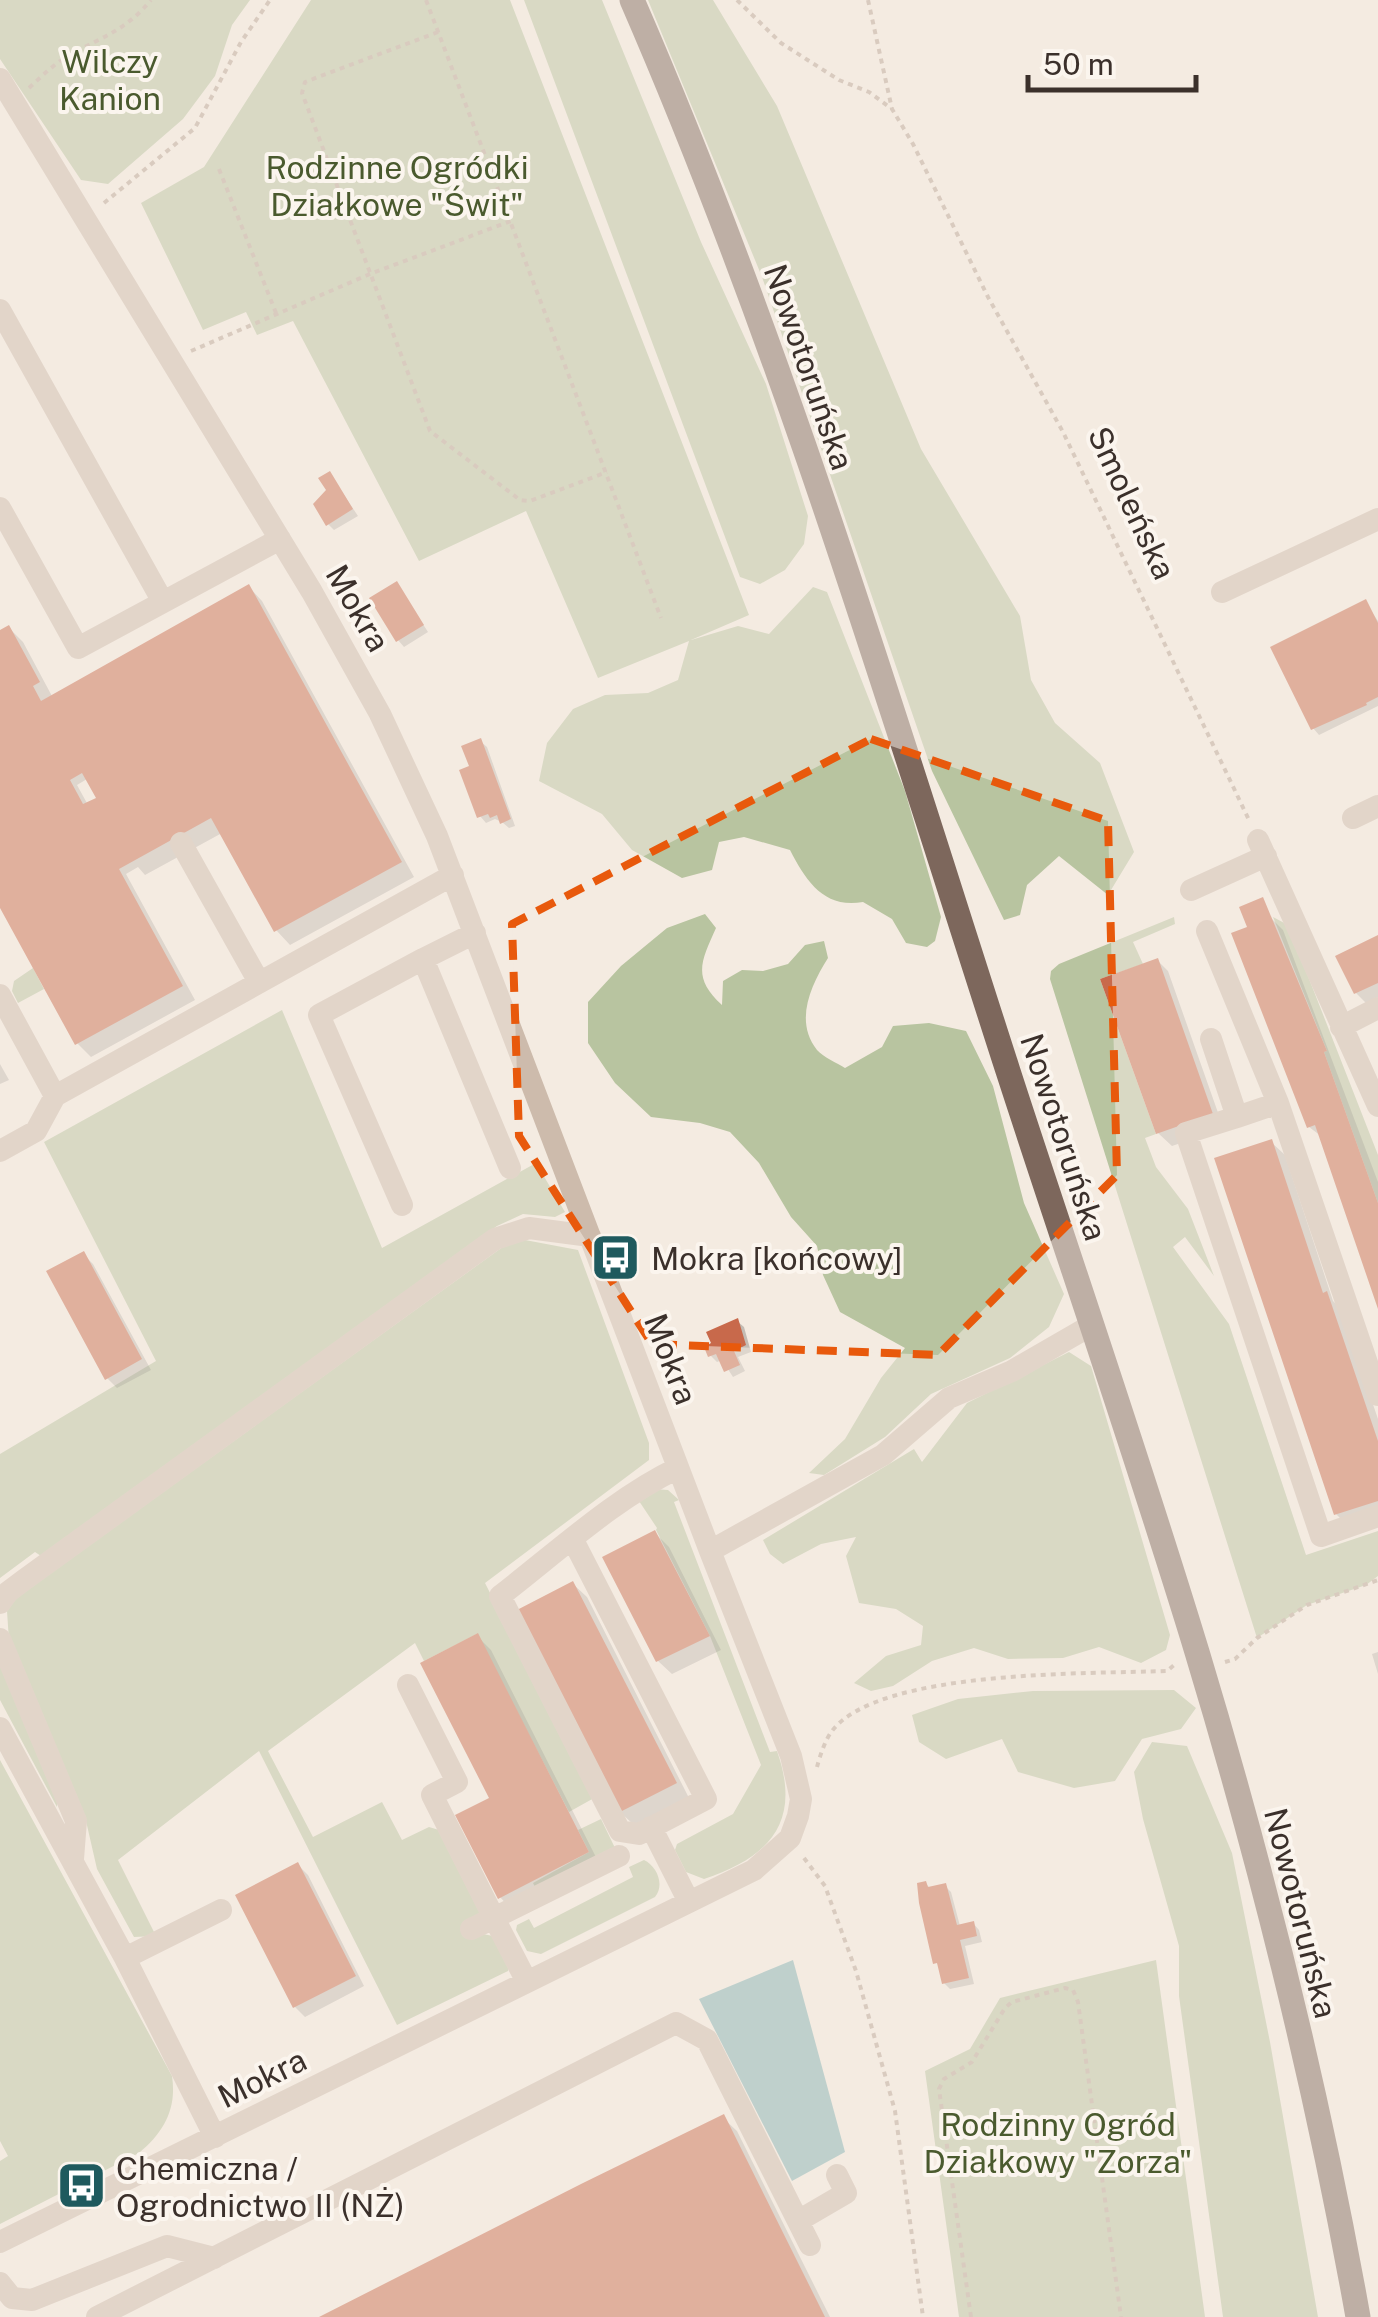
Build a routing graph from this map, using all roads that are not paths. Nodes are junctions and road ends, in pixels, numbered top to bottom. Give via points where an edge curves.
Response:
1 (632, 0) edge
2 (0, 79) edge
3 (0, 310) edge
4 (0, 508) edge
5 (1378, 519) edge
6 (280, 539) junction
7 (1222, 592) dead end
8 (164, 602) junction
9 (1378, 806) edge
10 (1352, 818) dead end
11 (181, 843) dead end
12 (453, 875) junction
13 (1191, 890) dead end
14 (1208, 931) dead end
15 (474, 934) junction
16 (423, 959) junction
17 (259, 982) junction
18 (0, 994) edge
19 (1378, 1008) edge
20 (1341, 1027) junction
21 (1210, 1039) dead end
22 (55, 1096) junction
23 (1278, 1103) junction
24 (1378, 1104) edge
25 (1237, 1117) junction
26 (0, 1151) edge
27 (510, 1168) dead end
28 (402, 1205) dead end
29 (590, 1236) junction
30 (1090, 1326) junction
31 (1378, 1396) edge
32 (678, 1468) junction
33 (1378, 1516) edge
34 (574, 1540) junction
35 (710, 1551) junction
36 (0, 1603) edge
37 (0, 1638) edge
38 (408, 1685) dead end
39 (0, 1728) edge
40 (652, 1827) junction
41 (618, 1856) dead end
42 (73, 1859) junction
43 (689, 1902) junction
44 (221, 1910) dead end
45 (494, 1918) junction
46 (471, 1930) dead end
47 (124, 1958) junction
48 (527, 1982) junction
49 (215, 2138) junction
50 (837, 2174) dead end
51 (798, 2221) junction
52 (0, 2242) edge
53 (810, 2245) dead end
54 (214, 2258) junction
55 (0, 2283) edge
56 (98, 2317) edge
57 (1358, 2317) edge

1 - 30 main road, Nowotoruńska via 742,272 870,641
2 - 6 street, Mokra
3 - 8 street
4 - 8 street via 78,648
5 - 7 street
6 - 8 street
6 - 12 street, Mokra via 380,714
9 - 10 street
11 - 17 street
12 - 15 street, Mokra
12 - 17 street
13 - 20 street via 1262,848
14 - 23 street
15 - 16 street
15 - 29 street, Mokra
16 - 27 street
16 - 28 street via 319,1015
17 - 22 street
18 - 22 street
19 - 20 street
20 - 24 street
21 - 25 street
22 - 26 street via 36,1131
23 - 25 street
23 - 31 street
25 - 33 street via 1186,1134 1321,1536
29 - 32 street, Mokra
29 - 36 street via 529,1228 495,1239
30 - 35 street via 949,1398 883,1455
30 - 57 main road, Nowotoruńska via 1254,1852
32 - 34 street
32 - 35 street, Mokra
34 - 40 street via 706,1799
34 - 40 street via 500,1596 620,1831 638,1834
35 - 43 street, Mokra via 791,1756 800,1799 790,1838 754,1870
37 - 42 street via 76,1821
38 - 45 street via 457,1782 432,1795
39 - 42 street
40 - 43 street
41 - 45 street
42 - 47 street
43 - 48 street, Mokra
44 - 47 street
45 - 46 street
45 - 48 street
47 - 49 street
48 - 49 street, Mokra
49 - 52 street, Mokra
50 - 51 street via 846,2193
51 - 53 street
51 - 54 street via 707,2040 676,2023
54 - 55 street via 168,2246 32,2300 12,2298
54 - 56 street

